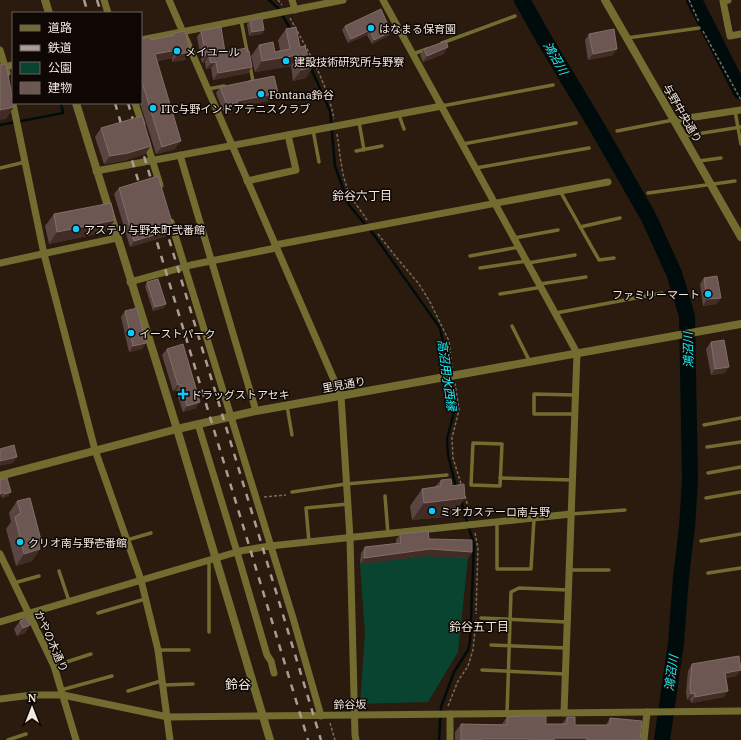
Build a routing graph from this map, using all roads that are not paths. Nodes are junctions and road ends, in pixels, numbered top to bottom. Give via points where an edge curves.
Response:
1 (45, 0) edge
2 (104, 0) edge
3 (169, 0) edge
4 (292, 0) edge
5 (343, 0) edge
6 (383, 0) edge
7 (605, 0) edge
8 (728, 0) edge
9 (295, 10) junction
10 (49, 12) edge
11 (108, 12) edge
12 (516, 16) dead end
13 (242, 20) junction
14 (699, 28) dead end
15 (183, 32) junction
16 (741, 34) edge
17 (627, 38) junction
18 (142, 40) edge
19 (0, 50) edge
20 (413, 54) junction
21 (6, 67) edge
22 (245, 82) edge
23 (230, 85) edge
24 (553, 85) dead end
25 (208, 90) junction
26 (12, 99) edge
27 (13, 104) edge
28 (76, 104) edge
29 (135, 104) edge
30 (442, 106) junction
31 (738, 110) edge
32 (399, 114) junction
33 (674, 120) junction
34 (359, 122) junction
35 (576, 123) dead end
36 (740, 127) edge
37 (404, 129) dead end
38 (313, 130) junction
39 (617, 131) dead end
40 (288, 135) junction
41 (684, 136) junction
42 (463, 144) junction
43 (741, 144) edge
44 (232, 146) junction
45 (382, 146) dead end
46 (589, 148) dead end
47 (364, 150) junction
48 (356, 151) dead end
49 (180, 155) junction
50 (721, 158) dead end
51 (153, 160) junction
52 (698, 161) junction
53 (25, 162) junction
54 (319, 162) dead end
55 (0, 168) edge
56 (476, 168) junction
57 (96, 171) junction
58 (247, 181) junction
59 (735, 181) dead end
60 (608, 182) dead end
61 (711, 184) junction
62 (162, 191) edge
63 (560, 191) junction
64 (648, 193) dead end
65 (495, 203) junction
66 (169, 214) edge
67 (620, 218) dead end
68 (580, 227) junction
69 (558, 230) dead end
70 (741, 237) edge
71 (117, 238) junction
72 (514, 238) junction
73 (276, 247) junction
74 (519, 247) junction
75 (44, 254) junction
76 (575, 254) dead end
77 (470, 256) dead end
78 (614, 258) dead end
79 (212, 262) junction
80 (528, 262) junction
81 (0, 263) edge
82 (185, 267) junction
83 (480, 268) dead end
84 (586, 277) dead end
85 (130, 282) junction
86 (541, 286) junction
87 (662, 293) dead end
88 (500, 294) dead end
89 (556, 313) junction
90 (741, 324) edge
91 (512, 326) dead end
92 (578, 353) junction
93 (530, 362) junction
94 (576, 395) junction
95 (340, 396) junction
96 (287, 405) junction
97 (256, 411) junction
98 (575, 414) junction
99 (231, 417) junction
100 (741, 418) edge
101 (198, 424) junction
102 (704, 425) dead end
103 (176, 428) junction
104 (292, 435) dead end
105 (741, 442) edge
106 (707, 447) dead end
107 (94, 450) junction
108 (741, 467) edge
109 (708, 473) dead end
110 (447, 475) dead end
111 (0, 476) edge
112 (500, 478) junction
113 (573, 480) junction
114 (346, 484) junction
115 (292, 492) road end
116 (741, 492) edge
117 (385, 496) dead end
118 (706, 498) dead end
119 (348, 504) junction
120 (625, 510) dead end
121 (571, 514) junction
122 (534, 518) junction
123 (496, 522) junction
124 (151, 533) dead end
125 (388, 534) junction
126 (741, 534) edge
127 (350, 538) junction
128 (126, 540) junction
129 (701, 541) dead end
130 (309, 542) junction
131 (270, 546) junction
132 (237, 552) junction
133 (0, 554) edge
134 (212, 559) junction
135 (741, 568) edge
136 (569, 570) junction
137 (609, 570) dead end
138 (59, 571) dead end
139 (708, 573) dead end
140 (39, 576) dead end
141 (141, 580) junction
142 (13, 583) junction
143 (568, 590) junction
144 (145, 599) junction
145 (68, 601) junction
146 (28, 613) junction
147 (98, 613) dead end
148 (481, 618) dead end
149 (510, 619) junction
150 (0, 622) edge
151 (567, 622) junction
152 (209, 632) dead end
153 (491, 645) dead end
154 (509, 646) junction
155 (566, 648) junction
156 (158, 650) junction
157 (189, 650) dead end
158 (90, 654) dead end
159 (54, 666) junction
160 (482, 670) dead end
161 (508, 671) junction
162 (274, 673) dead end
163 (565, 674) junction
164 (112, 676) dead end
165 (162, 683) junction
166 (193, 684) dead end
167 (128, 691) dead end
168 (62, 692) junction
169 (0, 699) edge
170 (741, 711) edge
171 (648, 712) junction
172 (564, 713) junction
173 (445, 714) junction
174 (507, 714) junction
175 (354, 715) junction
176 (263, 716) junction
177 (324, 716) junction
178 (168, 717) junction
179 (26, 734) dead end
180 (8, 740) edge
181 (76, 740) edge
182 (170, 740) edge
183 (270, 740) edge
184 (356, 740) edge
185 (450, 740) edge
186 (644, 740) edge

1 - 10 street
2 - 11 street
3 - 15 street
4 - 9 street
5 - 9 street
6 - 20 street
7 - 17 street, 与野中央通り
8 - 16 street via 723,1 730,36
9 - 13 street
12 - 20 lane
13 - 15 street
13 - 22 lane via 253,81
14 - 17 lane
15 - 18 street
15 - 25 street
17 - 33 street, 与野中央通り
19 - 21 street
20 - 30 street
21 - 26 street
23 - 25 lane
24 - 30 lane
25 - 44 street
27 - 53 street
28 - 57 street
29 - 51 street
30 - 32 street
30 - 42 street
31 - 33 street
31 - 36 lane
32 - 34 street
32 - 37 lane
33 - 39 lane
33 - 41 street, 与野中央通り
34 - 38 street
34 - 47 lane
35 - 42 lane
36 - 41 lane
36 - 43 lane
38 - 40 street
38 - 54 lane
40 - 44 street
40 - 58 street via 296,170
41 - 52 street, 与野中央通り
42 - 56 street
44 - 49 street
44 - 58 street
45 - 47 lane
46 - 56 lane
47 - 48 lane
49 - 51 street
49 - 79 street
50 - 52 lane
51 - 57 street
51 - 62 street
52 - 61 street, 与野中央通り
53 - 55 lane
53 - 75 street
56 - 65 street
57 - 71 street
58 - 73 street
59 - 61 lane
60 - 63 street
61 - 64 lane
61 - 70 street, 与野中央通り
63 - 65 street
63 - 68 lane
65 - 72 street
65 - 73 street
66 - 82 street
67 - 68 lane
68 - 78 lane via 599,260
69 - 72 lane
71 - 75 street
71 - 85 street
72 - 74 street
73 - 79 street
73 - 95 street
74 - 77 lane
74 - 80 street
75 - 81 street
75 - 107 street
76 - 80 lane
79 - 82 street
79 - 97 street
80 - 83 lane
80 - 86 street
82 - 85 street
82 - 99 street
84 - 86 lane
85 - 103 street
86 - 88 lane
86 - 89 street
87 - 89 lane
89 - 92 street
90 - 92 street, 里見通り
91 - 93 lane
92 - 93 street, 里見通り
92 - 94 street
93 - 95 street, 里見通り
94 - 98 street
94 - 98 lane via 534,394 534,414
95 - 96 street, 里見通り
95 - 114 street
96 - 97 street, 里見通り
96 - 104 lane
97 - 99 street, 里見通り
98 - 113 street
99 - 101 street, 里見通り
99 - 131 street
100 - 102 lane
101 - 103 street, 里見通り
101 - 132 street
103 - 107 street, 里見通り
103 - 134 street
105 - 106 lane
107 - 111 street, 里見通り
107 - 128 street
108 - 109 lane
110 - 114 lane
112 - 112 lane via 500,486 471,485 473,443 502,444
112 - 113 lane
113 - 121 street
114 - 115 lane
114 - 119 street
116 - 118 lane
117 - 125 lane
119 - 127 street
119 - 130 lane via 306,508
120 - 121 lane
121 - 122 street
121 - 136 street
122 - 123 street
122 - 123 lane via 531,569 497,569
123 - 125 street
124 - 128 lane
125 - 127 street
126 - 129 lane
127 - 130 street
127 - 175 street
128 - 141 street
130 - 131 street
131 - 132 street
131 - 177 street
132 - 134 street
132 - 162 street
133 - 142 street, かやの木通り
134 - 141 street
134 - 152 lane
134 - 176 street
135 - 139 lane
136 - 137 lane
136 - 143 street
138 - 145 lane
140 - 142 lane
141 - 144 street
141 - 145 street
142 - 146 street, かやの木通り
143 - 149 lane via 519,588 511,592
143 - 151 street
144 - 147 lane
144 - 156 street
145 - 146 street
146 - 150 street
146 - 159 street, かやの木通り
148 - 149 lane
149 - 151 lane
149 - 154 lane
151 - 155 street
153 - 154 lane
154 - 155 lane
154 - 161 lane
155 - 163 street
156 - 157 lane
156 - 165 street
158 - 159 lane
159 - 168 street, かやの木通り
160 - 161 lane
161 - 163 lane
161 - 174 lane
163 - 172 street
164 - 168 lane
165 - 166 lane
165 - 167 lane
165 - 178 street
168 - 169 street, 鈴谷坂
168 - 178 street, 鈴谷坂
168 - 181 street, かやの木通り
170 - 171 street, 鈴谷坂
171 - 172 street, 鈴谷坂
171 - 186 street
172 - 174 street, 鈴谷坂
173 - 174 street, 鈴谷坂
173 - 175 street, 鈴谷坂
173 - 185 street
175 - 177 street, 鈴谷坂
175 - 184 street
176 - 177 street, 鈴谷坂
176 - 178 street, 鈴谷坂
176 - 183 street
178 - 182 street
179 - 180 lane

